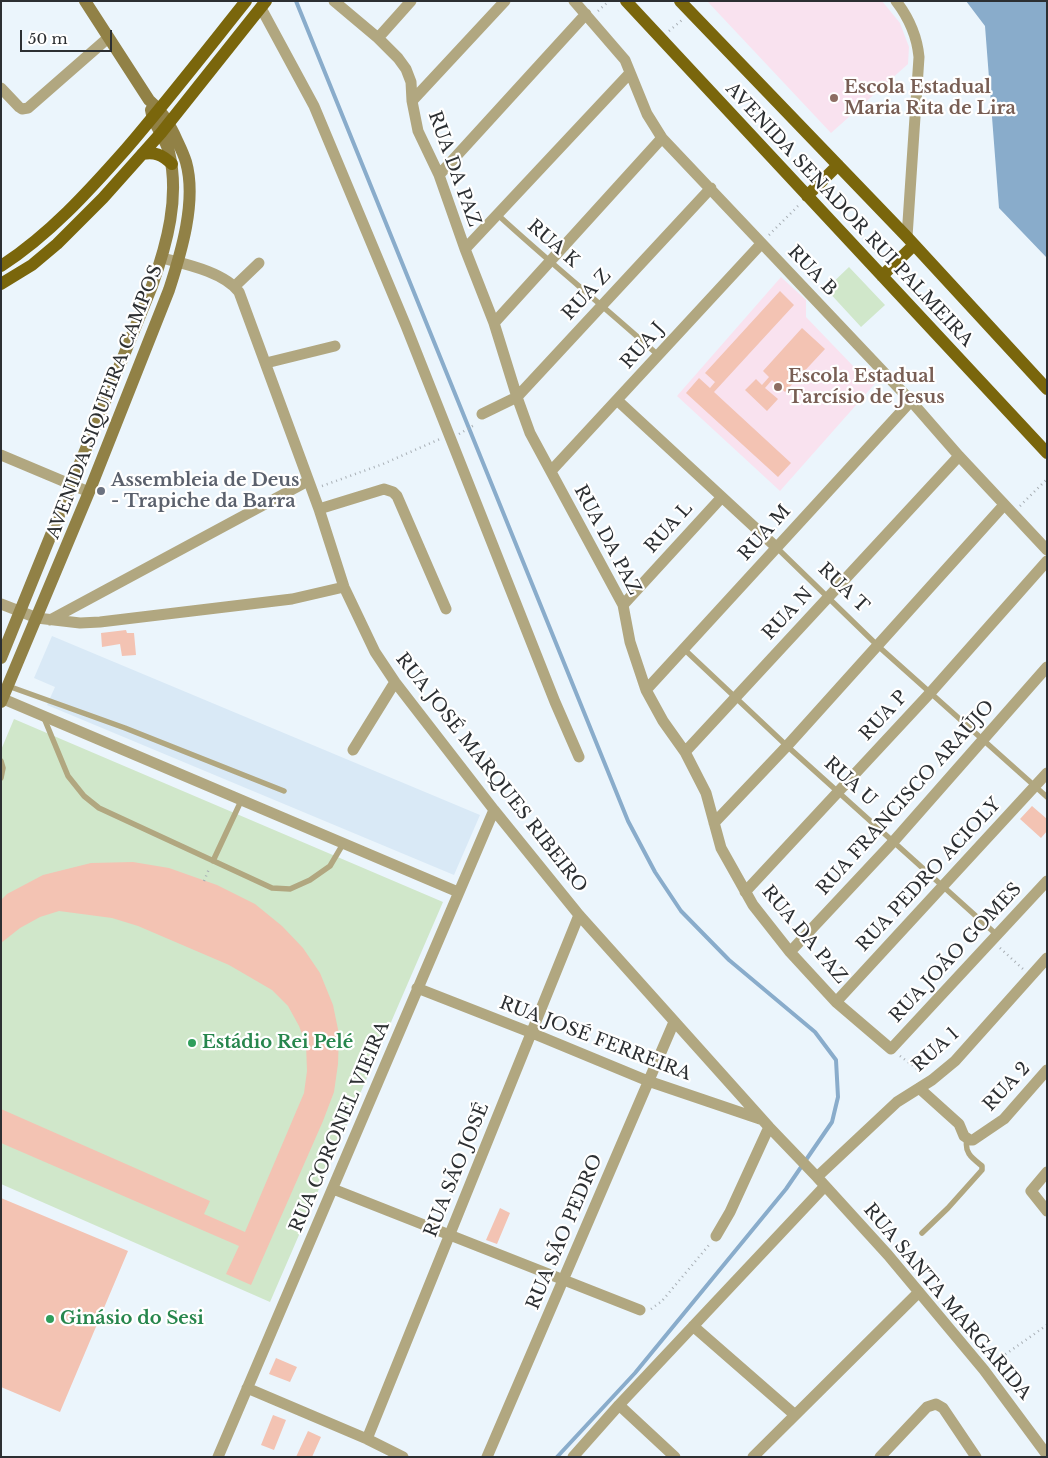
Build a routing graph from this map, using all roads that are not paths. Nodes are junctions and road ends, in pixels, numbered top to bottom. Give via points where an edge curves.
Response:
1 (85, 1) edge
2 (246, 1) edge
3 (334, 1) edge
4 (411, 1) edge
5 (505, 1) edge
6 (574, 1) edge
7 (626, 1) edge
8 (680, 1) edge
9 (896, 1) edge
10 (264, 5) edge
11 (588, 16) junction
12 (224, 29) junction
13 (108, 38) junction
14 (378, 38) junction
15 (235, 41) junction
16 (630, 73) junction
17 (1, 88) edge
18 (412, 101) junction
19 (156, 114) junction
20 (165, 128) junction
21 (662, 138) junction
22 (142, 154) junction
23 (172, 164) junction
24 (838, 165) junction
25 (439, 175) junction
26 (711, 188) junction
27 (808, 196) junction
28 (498, 215) junction
29 (910, 241) junction
30 (761, 244) junction
31 (465, 250) junction
32 (162, 258) junction
33 (178, 262) junction
34 (259, 263) dead end
35 (550, 263) junction
36 (1, 266) edge
37 (882, 276) junction
38 (1, 284) edge
39 (235, 286) junction
40 (602, 305) junction
41 (494, 323) junction
42 (335, 346) dead end
43 (658, 355) junction
44 (272, 362) junction
45 (1047, 389) edge
46 (517, 397) junction
47 (618, 400) junction
48 (911, 401) junction
49 (480, 419) road end
50 (1047, 453) edge
51 (1, 456) edge
52 (959, 456) junction
53 (551, 471) junction
54 (73, 485) junction
55 (310, 485) junction
56 (89, 492) junction
57 (722, 497) junction
58 (1004, 505) junction
59 (319, 510) junction
60 (776, 547) junction
61 (1047, 550) edge
62 (1047, 561) edge
63 (344, 587) junction
64 (827, 597) junction
65 (1, 604) edge
66 (623, 605) junction
67 (446, 608) dead end
68 (20, 612) junction
69 (44, 619) junction
70 (878, 646) junction
71 (685, 650) junction
72 (1, 658) edge
73 (1047, 667) edge
74 (395, 682) junction
75 (8, 686) junction
76 (646, 690) junction
77 (931, 692) junction
78 (736, 696) junction
79 (2, 700) edge
80 (43, 716) junction
81 (982, 740) junction
82 (787, 746) junction
83 (353, 750) dead end
84 (685, 752) junction
85 (579, 757) dead end
86 (1, 760) edge
87 (1047, 773) edge
88 (1, 778) edge
89 (1035, 786) junction
90 (284, 790) dead end
91 (838, 791) junction
92 (1047, 797) edge
93 (241, 801) junction
94 (494, 810) junction
95 (714, 823) junction
96 (893, 842) junction
97 (343, 844) junction
98 (213, 861) junction
99 (1047, 881) edge
100 (942, 887) junction
101 (458, 892) junction
102 (745, 892) junction
103 (579, 915) junction
104 (997, 936) junction
105 (790, 952) junction
106 (1047, 958) edge
107 (417, 988) junction
108 (836, 1002) junction
109 (674, 1022) junction
110 (532, 1033) junction
111 (891, 1049) joint
112 (1047, 1070) edge
113 (648, 1081) junction
114 (920, 1088) junction
115 (766, 1123) junction
116 (967, 1139) junction
117 (1047, 1172) edge
118 (819, 1179) junction
119 (333, 1189) junction
120 (1047, 1211) edge
121 (922, 1232) dead end
122 (449, 1235) junction
123 (716, 1236) road end
124 (563, 1280) junction
125 (919, 1292) junction
126 (640, 1310) road end
127 (693, 1326) junction
128 (247, 1388) junction
129 (619, 1405) junction
130 (795, 1415) junction
131 (367, 1439) junction
132 (1047, 1454) edge
133 (218, 1457) edge
134 (403, 1457) edge
135 (487, 1457) edge
136 (574, 1457) edge
137 (675, 1457) edge
138 (753, 1457) edge
139 (880, 1457) edge
140 (976, 1457) edge

1 - 13 main road
2 - 12 main road
3 - 14 street, RUA DA PAZ
4 - 14 street
5 - 18 street
6 - 11 street, RUA B
7 - 27 main road, AVENIDA SENADOR RUI PALMEIRA
8 - 24 main road, AVENIDA SENADOR RUI PALMEIRA
9 - 29 street via 914,32 919,57
10 - 15 main road
10 - 85 street via 314,106 452,437
11 - 16 street, RUA B via 625,60
11 - 25 street
12 - 15 main road
12 - 19 main road
13 - 17 street via 28,108 19,107
13 - 19 main road
14 - 18 street, RUA DA PAZ via 406,68
15 - 20 main road
16 - 21 street, RUA B via 647,114
16 - 28 street
18 - 25 street, RUA DA PAZ via 418,131
19 - 20 main road, AVENIDA SIQUEIRA CAMPOS
19 - 36 main road via 52,227
20 - 22 main road
20 - 23 main road, AVENIDA SIQUEIRA CAMPOS
20 - 33 main road, AVENIDA SIQUEIRA CAMPOS via 186,163 189,182 189,201
21 - 26 street, RUA B
21 - 35 street
22 - 23 main road via 159,154
22 - 38 main road via 57,244 32,265
23 - 32 main road, AVENIDA SIQUEIRA CAMPOS via 173,199
24 - 27 main road
24 - 29 main road, AVENIDA SENADOR RUI PALMEIRA
25 - 31 street, RUA DA PAZ
26 - 30 street, RUA B
26 - 40 street, RUA Z
27 - 37 main road, AVENIDA SENADOR RUI PALMEIRA
28 - 31 street
28 - 35 lane, RUA K
29 - 37 main road
29 - 45 main road, AVENIDA SENADOR RUI PALMEIRA
30 - 43 street, RUA J
30 - 48 street, RUA B
31 - 41 street, RUA DA PAZ
32 - 33 street
32 - 54 main road, AVENIDA SIQUEIRA CAMPOS
33 - 39 street
33 - 56 main road, AVENIDA SIQUEIRA CAMPOS
34 - 39 street
35 - 40 lane, RUA K
35 - 41 street
37 - 50 main road, AVENIDA SENADOR RUI PALMEIRA
39 - 44 street, RUA JOSÉ MARQUES RIBEIRO
40 - 43 lane, RUA K
40 - 46 street, RUA Z
41 - 46 street, RUA DA PAZ
42 - 44 street
43 - 47 street, RUA J
44 - 55 street, RUA JOSÉ MARQUES RIBEIRO
46 - 49 street, RUA Z
46 - 53 street, RUA DA PAZ via 530,433
47 - 53 street, RUA J
47 - 57 street, RUA T
48 - 52 street, RUA B
48 - 60 street, RUA M
51 - 54 street
52 - 58 street, RUA B
52 - 64 street, RUA N
53 - 66 street, RUA DA PAZ
54 - 56 street
54 - 68 main road, AVENIDA SIQUEIRA CAMPOS
55 - 59 street, RUA JOSÉ MARQUES RIBEIRO
55 - 69 street
56 - 69 main road, AVENIDA SIQUEIRA CAMPOS
57 - 60 street, RUA T
57 - 66 street, RUA L
58 - 61 street, RUA B
58 - 70 street
59 - 63 street, RUA JOSÉ MARQUES RIBEIRO
59 - 67 street via 384,489 393,492
60 - 64 lane, RUA T
60 - 71 street, RUA M
62 - 77 street, RUA P
63 - 69 street via 292,599 100,622
63 - 74 street, RUA JOSÉ MARQUES RIBEIRO via 375,652
64 - 70 lane, RUA T
64 - 78 street, RUA N
65 - 68 street
66 - 76 street, RUA DA PAZ via 630,642
68 - 69 street
68 - 72 main road, AVENIDA SIQUEIRA CAMPOS
69 - 75 main road, AVENIDA SIQUEIRA CAMPOS
70 - 77 lane, RUA T
70 - 82 street
71 - 76 street, RUA M
71 - 78 lane, RUA U
73 - 81 street, RUA FRANCISCO ARAÚJO
74 - 83 street
74 - 94 street, RUA JOSÉ MARQUES RIBEIRO
75 - 79 main road, AVENIDA SIQUEIRA CAMPOS
75 - 90 lane
76 - 84 street, RUA DA PAZ
77 - 81 lane, RUA T
77 - 91 street, RUA P
78 - 82 lane, RUA U
78 - 84 street, RUA N
79 - 80 street
80 - 93 street
80 - 98 lane via 68,776 84,796 99,808
81 - 89 lane, RUA T
81 - 96 street, RUA FRANCISCO ARAÚJO
82 - 91 lane, RUA U
82 - 95 street
84 - 95 street, RUA DA PAZ via 706,792
86 - 88 lane
87 - 89 street, RUA PEDRO ACIOLY
89 - 92 lane, RUA T
89 - 100 street, RUA PEDRO ACIOLY
91 - 96 lane, RUA U
91 - 102 street, RUA P
93 - 97 street
93 - 98 lane
94 - 101 street, RUA CORONEL VIEIRA
94 - 103 street, RUA JOSÉ MARQUES RIBEIRO
95 - 102 street, RUA DA PAZ via 721,848
96 - 100 lane, RUA U
96 - 105 street, RUA FRANCISCO ARAÚJO
97 - 98 lane via 330,866 290,889 272,888
97 - 101 street
99 - 104 street, RUA JOÃO GOMES
100 - 104 lane, RUA U
100 - 108 street, RUA PEDRO ACIOLY
101 - 107 street, RUA CORONEL VIEIRA
102 - 105 street, RUA DA PAZ
103 - 109 street, RUA JOSÉ MARQUES RIBEIRO
103 - 110 street, RUA SÃO JOSÉ
104 - 111 street, RUA JOÃO GOMES
105 - 108 street, RUA DA PAZ
106 - 114 street, RUA 1 via 955,1062
107 - 110 street, RUA JOSÉ FERREIRA
107 - 119 street, RUA CORONEL VIEIRA
108 - 111 street, RUA DA PAZ
109 - 113 street, RUA SÃO PEDRO
109 - 115 street, RUA JOSÉ MARQUES RIBEIRO
110 - 113 street, RUA JOSÉ FERREIRA
110 - 122 street, RUA SÃO JOSÉ
112 - 116 street, RUA 2 via 999,1123 973,1140
113 - 115 street, RUA JOSÉ FERREIRA
113 - 124 street, RUA SÃO PEDRO
114 - 116 street via 959,1124
114 - 118 street, RUA 1 via 897,1102
115 - 118 street, RUA JOSÉ MARQUES RIBEIRO
115 - 123 street via 730,1212
116 - 121 lane via 968,1153 982,1166 982,1170
117 - 120 street via 1031,1191
118 - 125 street, RUA SANTA MARGARIDA
118 - 127 street, RUA 1
119 - 122 street
119 - 128 street, RUA CORONEL VIEIRA
122 - 124 street
122 - 131 street, RUA SÃO JOSÉ
124 - 126 street
124 - 135 street, RUA SÃO PEDRO
125 - 130 street
125 - 132 street, RUA SANTA MARGARIDA via 984,1370
127 - 129 street, RUA 1
127 - 130 street
128 - 131 street
128 - 133 street, RUA CORONEL VIEIRA
129 - 136 street, RUA 1
129 - 137 street
130 - 138 street
131 - 134 street
139 - 140 street via 928,1407 936,1404 941,1406

